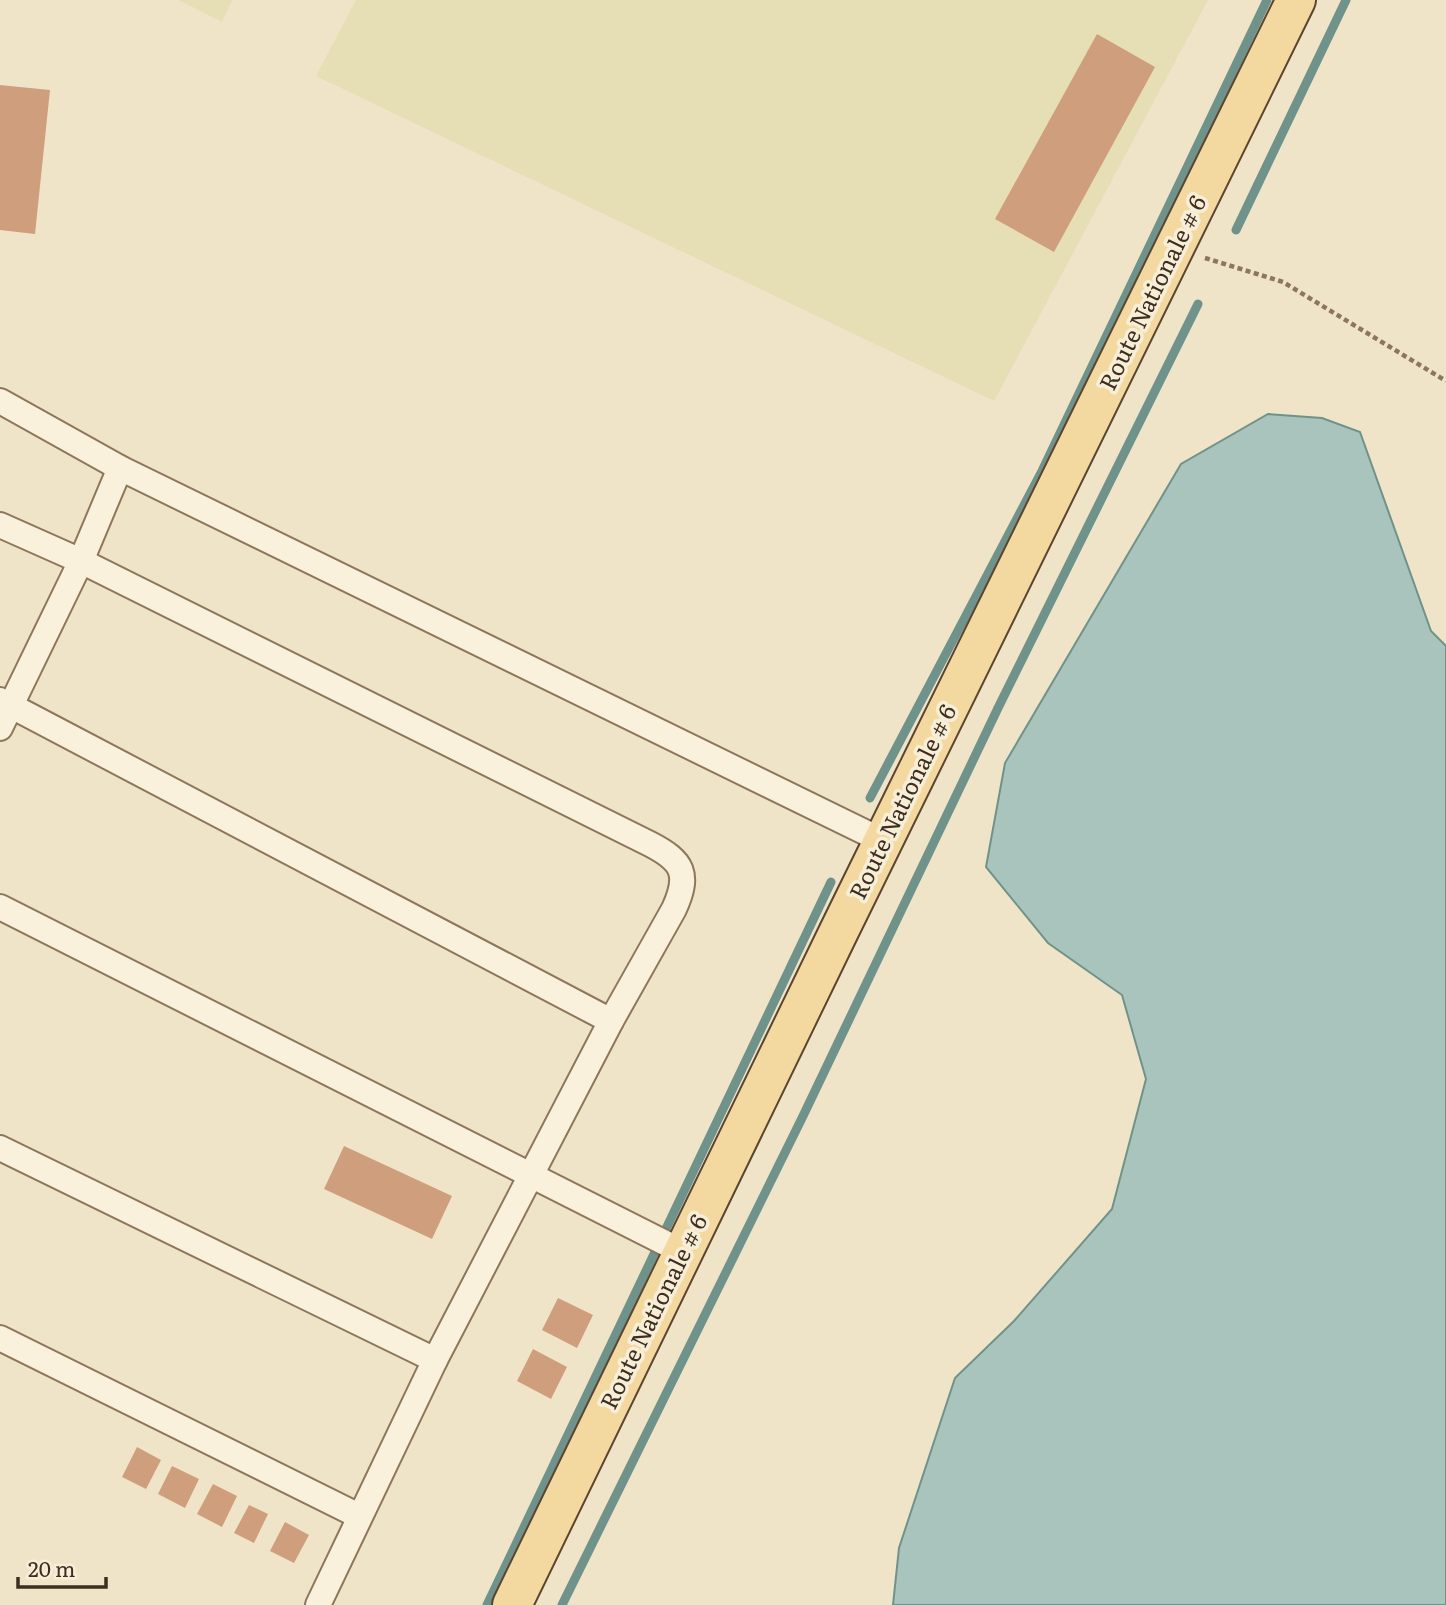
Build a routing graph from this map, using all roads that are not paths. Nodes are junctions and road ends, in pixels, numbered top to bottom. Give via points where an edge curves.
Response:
1 (1296, 0) edge
2 (0, 401) edge
3 (120, 468) junction
4 (0, 525) edge
5 (81, 561) junction
6 (6, 703) edge
7 (0, 728) edge
8 (883, 841) junction
9 (0, 907) edge
10 (611, 1021) junction
11 (0, 1148) edge
12 (532, 1177) junction
13 (677, 1249) junction
14 (0, 1338) edge
15 (435, 1360) junction
16 (359, 1517) junction
17 (318, 1605) edge
18 (512, 1605) edge

1 - 8 main road, Route Nationale # 6
2 - 3 street
3 - 5 street
3 - 8 street
4 - 5 street
5 - 6 street
5 - 10 street via 670,855 680,867 681,895
6 - 7 street
6 - 10 street
8 - 13 main road, Route Nationale # 6
9 - 12 street
10 - 12 street
11 - 15 street
12 - 13 street
12 - 15 street
13 - 18 main road, Route Nationale # 6
14 - 16 street
15 - 16 street
16 - 17 street

